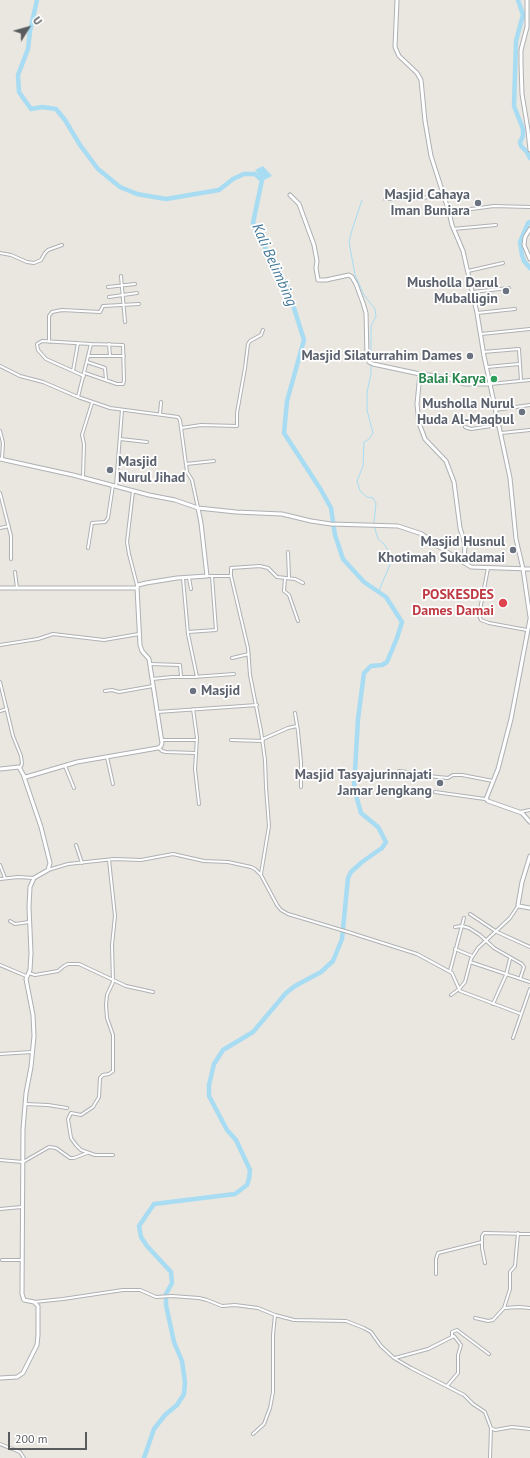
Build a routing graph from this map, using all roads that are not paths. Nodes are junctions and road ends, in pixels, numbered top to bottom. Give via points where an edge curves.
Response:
1 (397, 0) edge
2 (527, 0) edge
3 (530, 150) edge
4 (443, 194) junction
5 (290, 195) dead end
6 (385, 199) dead end
7 (530, 207) edge
8 (449, 212) junction
9 (496, 225) dead end
10 (454, 229) junction
11 (530, 229) edge
12 (62, 245) dead end
13 (0, 253) edge
14 (530, 259) edge
15 (503, 263) dead end
16 (468, 271) junction
17 (121, 276) dead end
18 (136, 284) dead end
19 (122, 286) junction
20 (108, 287) dead end
21 (509, 288) dead end
22 (472, 292) junction
23 (137, 293) dead end
24 (122, 296) junction
25 (109, 297) dead end
26 (139, 304) dead end
27 (123, 305) junction
28 (515, 309) dead end
29 (477, 313) junction
30 (125, 322) dead end
31 (530, 329) edge
32 (263, 330) dead end
33 (481, 334) junction
34 (50, 342) junction
35 (78, 343) junction
36 (91, 344) junction
37 (110, 344) junction
38 (483, 352) junction
39 (88, 356) junction
40 (110, 356) junction
41 (124, 356) junction
42 (87, 362) junction
43 (519, 364) junction
44 (0, 366) edge
45 (487, 367) junction
46 (73, 371) junction
47 (84, 374) junction
48 (420, 374) junction
49 (106, 380) junction
50 (530, 380) edge
51 (521, 381) junction
52 (490, 384) junction
53 (78, 397) junction
54 (92, 402) junction
55 (162, 402) dead end
56 (530, 405) edge
57 (122, 410) junction
58 (495, 410) junction
59 (160, 414) junction
60 (498, 425) junction
61 (465, 427) dead end
62 (181, 428) junction
63 (530, 430) edge
64 (0, 431) edge
65 (499, 433) junction
66 (120, 439) junction
67 (147, 442) dead end
68 (1, 459) edge
69 (214, 461) dead end
70 (186, 464) junction
71 (82, 477) junction
72 (114, 486) junction
73 (133, 491) junction
74 (0, 493) edge
75 (198, 508) junction
76 (9, 526) junction
77 (0, 528) edge
78 (88, 548) dead end
79 (288, 552) dead end
80 (11, 559) dead end
81 (464, 563) junction
82 (488, 568) junction
83 (523, 569) junction
84 (530, 569) edge
85 (15, 572) dead end
86 (207, 576) junction
87 (212, 576) junction
88 (231, 576) junction
89 (183, 578) junction
90 (189, 578) junction
91 (285, 578) junction
92 (289, 578) junction
93 (303, 583) dead end
94 (137, 587) junction
95 (0, 588) edge
96 (17, 588) junction
97 (191, 589) dead end
98 (530, 618) edge
99 (298, 621) dead end
100 (528, 630) junction
101 (188, 632) junction
102 (139, 634) junction
103 (0, 645) edge
104 (248, 654) junction
105 (232, 658) dead end
106 (150, 664) junction
107 (234, 674) dead end
108 (181, 676) junction
109 (197, 677) junction
110 (152, 679) junction
111 (0, 682) edge
112 (153, 686) junction
113 (104, 691) dead end
114 (257, 705) junction
115 (7, 709) junction
116 (193, 709) junction
117 (0, 711) edge
118 (157, 712) junction
119 (295, 713) dead end
120 (298, 726) junction
121 (162, 740) junction
122 (197, 740) junction
123 (231, 740) dead end
124 (263, 740) junction
125 (159, 748) junction
126 (195, 753) junction
127 (107, 756) junction
128 (65, 766) junction
129 (20, 768) junction
130 (0, 770) edge
131 (399, 771) dead end
132 (24, 776) junction
133 (494, 782) junction
134 (112, 784) dead end
135 (301, 787) dead end
136 (74, 788) dead end
137 (435, 792) dead end
138 (486, 800) junction
139 (199, 804) dead end
140 (530, 810) edge
141 (520, 812) junction
142 (530, 822) edge
143 (76, 845) dead end
144 (530, 856) edge
145 (109, 860) junction
146 (82, 863) junction
147 (0, 865) edge
148 (48, 870) junction
149 (261, 875) junction
150 (5, 878) junction
151 (34, 878) junction
152 (0, 879) edge
153 (518, 906) junction
154 (530, 908) edge
155 (470, 914) dead end
156 (464, 918) dead end
157 (10, 921) dead end
158 (29, 922) junction
159 (462, 926) junction
160 (455, 927) dead end
161 (497, 932) junction
162 (486, 941) junction
163 (530, 947) edge
164 (455, 949) junction
165 (473, 956) junction
166 (510, 958) junction
167 (470, 962) junction
168 (0, 965) edge
169 (450, 971) junction
170 (29, 973) junction
171 (506, 975) junction
172 (27, 977) junction
173 (520, 979) junction
174 (113, 981) junction
175 (530, 982) edge
176 (459, 989) junction
177 (530, 989) edge
178 (153, 992) dead end
179 (451, 995) dead end
180 (493, 1004) junction
181 (521, 1014) junction
182 (513, 1038) dead end
183 (33, 1052) junction
184 (0, 1054) edge
185 (25, 1104) junction
186 (67, 1108) dead end
187 (87, 1153) junction
188 (113, 1154) dead end
189 (0, 1160) edge
190 (23, 1162) junction
191 (22, 1207) junction
192 (0, 1209) edge
193 (518, 1233) junction
194 (530, 1234) edge
195 (482, 1242) junction
196 (2, 1260) dead end
197 (22, 1260) junction
198 (485, 1263) dead end
199 (436, 1274) dead end
200 (34, 1302) junction
201 (504, 1308) junction
202 (530, 1308) edge
203 (275, 1315) junction
204 (475, 1318) dead end
205 (452, 1336) junction
206 (489, 1354) dead end
207 (394, 1358) junction
208 (0, 1378) edge
209 (446, 1387) junction
210 (491, 1428) junction
211 (530, 1429) edge
212 (253, 1434) dead end
213 (0, 1444) edge
214 (24, 1458) edge
215 (490, 1458) edge

1 - 4 street via 395,47 399,56 421,80 428,138
2 - 3 street via 527,27 521,50 521,70
4 - 6 street via 423,198
4 - 8 street
5 - 48 street via 299,204 314,245 318,280 350,275 356,284 366,313 369,362
7 - 8 street via 494,206
8 - 10 street
9 - 10 street
10 - 16 street
11 - 14 street via 524,245
12 - 13 street via 48,250 34,263
15 - 16 street
16 - 22 street
17 - 19 street
18 - 19 street
19 - 20 street
19 - 24 street
21 - 22 street
22 - 29 street
23 - 24 street
24 - 25 street
24 - 27 street
26 - 27 street
27 - 30 street
27 - 34 street via 102,307 100,312 52,312 49,316
28 - 29 street
29 - 33 street
31 - 33 street
32 - 62 street via 248,344 237,409 237,426 201,425
33 - 38 street
34 - 35 street
34 - 46 street via 40,341 37,344 41,355 48,361
35 - 36 street
35 - 46 street
36 - 37 street
36 - 39 street
37 - 40 street
37 - 41 street via 124,345
38 - 43 street via 519,349
38 - 45 street
39 - 40 street
39 - 42 street
40 - 41 street
41 - 49 street via 124,383 116,384
42 - 47 street
42 - 49 street via 105,368
43 - 45 street
43 - 51 street
44 - 53 street
45 - 52 street
46 - 47 street
47 - 49 street
47 - 53 street
48 - 52 street via 445,377 464,384
48 - 81 street via 417,404 419,423 425,439 446,461 454,482 460,528 465,544
50 - 51 street
51 - 52 street
52 - 58 street
53 - 54 street
54 - 57 street
54 - 71 street via 82,435
55 - 59 street
56 - 58 street
57 - 59 street
57 - 66 street
58 - 60 street
59 - 62 street via 178,417
60 - 61 street via 471,429
60 - 65 street
62 - 70 street
63 - 65 street
64 - 68 street via 3,447
65 - 83 street via 510,478 515,535
66 - 67 street
66 - 72 street
68 - 71 street
69 - 70 street
70 - 75 street
71 - 72 street
72 - 73 street
72 - 78 street via 108,518 105,522 92,523
73 - 75 street
73 - 94 street via 127,542
74 - 76 street
75 - 81 street via 282,514 332,524 401,526 422,534
75 - 86 street
76 - 77 street
76 - 80 street via 12,539
79 - 92 street
81 - 82 street via 474,568
82 - 83 street
82 - 100 street via 479,615 481,620
83 - 84 street
83 - 98 street
85 - 96 street
86 - 87 street
86 - 90 street
87 - 88 street
87 - 101 street via 216,630
88 - 91 street via 231,568 260,566 268,568 276,576
88 - 104 street
89 - 90 street
89 - 94 street
89 - 101 street
90 - 97 street
91 - 92 street
91 - 99 street via 284,592 289,595
92 - 93 street
94 - 96 street
94 - 102 street
95 - 96 street
98 - 100 street
100 - 133 street via 511,718
101 - 109 street
102 - 103 street via 104,640 53,634
102 - 106 street via 141,650 148,657
104 - 105 street
104 - 114 street
106 - 108 street via 180,665
106 - 110 street
107 - 109 street
108 - 109 street
108 - 110 street
110 - 112 street
111 - 115 street
112 - 113 street via 119,692
112 - 118 street
114 - 116 street
114 - 124 street
115 - 117 street
115 - 129 street via 21,756
116 - 118 street
116 - 122 street
118 - 121 street
119 - 120 street
120 - 124 street
120 - 135 street
121 - 122 street
121 - 125 street
122 - 126 street
123 - 124 street
124 - 149 street via 268,826
125 - 126 street via 166,752
125 - 127 street
126 - 139 street
127 - 128 street
127 - 134 street
128 - 132 street
128 - 136 street
129 - 130 street via 18,766
129 - 132 street
131 - 133 street via 448,778 462,775
132 - 148 street via 46,843 50,863
133 - 138 street
137 - 138 street
138 - 141 street
140 - 141 street
141 - 142 street
143 - 146 street
144 - 153 street
145 - 146 street
145 - 149 street via 141,860 176,854 204,861 228,862 251,867
145 - 174 street via 115,916 112,945
146 - 148 street
147 - 150 street
148 - 151 street
149 - 169 street via 277,905 293,917 417,954
150 - 151 street
150 - 152 street
151 - 158 street via 30,887
153 - 154 street
153 - 161 street
155 - 161 street
156 - 159 street
157 - 158 street via 15,924
158 - 170 street
159 - 160 street
159 - 162 street
159 - 164 street
161 - 162 street
161 - 163 street
162 - 165 street
162 - 166 street
164 - 165 street
164 - 169 street
165 - 167 street
166 - 171 street
166 - 173 street via 524,966
167 - 171 street
167 - 176 street via 467,978
168 - 172 street
169 - 176 street
170 - 172 street
170 - 174 street via 34,975 58,971 74,963 86,966
171 - 173 street
171 - 180 street
172 - 183 street via 33,1015
173 - 175 street
174 - 178 street
174 - 187 street via 107,994 106,1005 113,1036 113,1071 100,1078 98,1097 93,1107 81,1115 71,1113 68,1119 71,1138
176 - 179 street
176 - 180 street
177 - 181 street
180 - 181 street
181 - 182 street
183 - 184 street
183 - 185 street
185 - 186 street
185 - 190 street
187 - 188 street
187 - 190 street via 70,1158 56,1148 49,1147
189 - 190 street
190 - 191 street
191 - 192 street
191 - 197 street
193 - 194 street
193 - 195 street via 485,1233 482,1235
193 - 201 street via 515,1266 510,1272 510,1289
195 - 198 street
195 - 199 street via 438,1253
196 - 197 street
197 - 200 street via 23,1298
200 - 203 street via 143,1290 154,1296 203,1299 222,1306 258,1308
200 - 208 street via 38,1310 35,1350 22,1375
201 - 202 street
201 - 204 street via 493,1320
203 - 207 street via 294,1320 343,1321 358,1325 371,1332
203 - 212 street via 273,1392 264,1424
205 - 206 street via 457,1330
205 - 207 street via 428,1349
205 - 209 street via 457,1339 461,1348 458,1355 458,1373
207 - 209 street
209 - 210 street via 464,1396 484,1412
210 - 211 street
210 - 215 street
213 - 214 street via 20,1452

